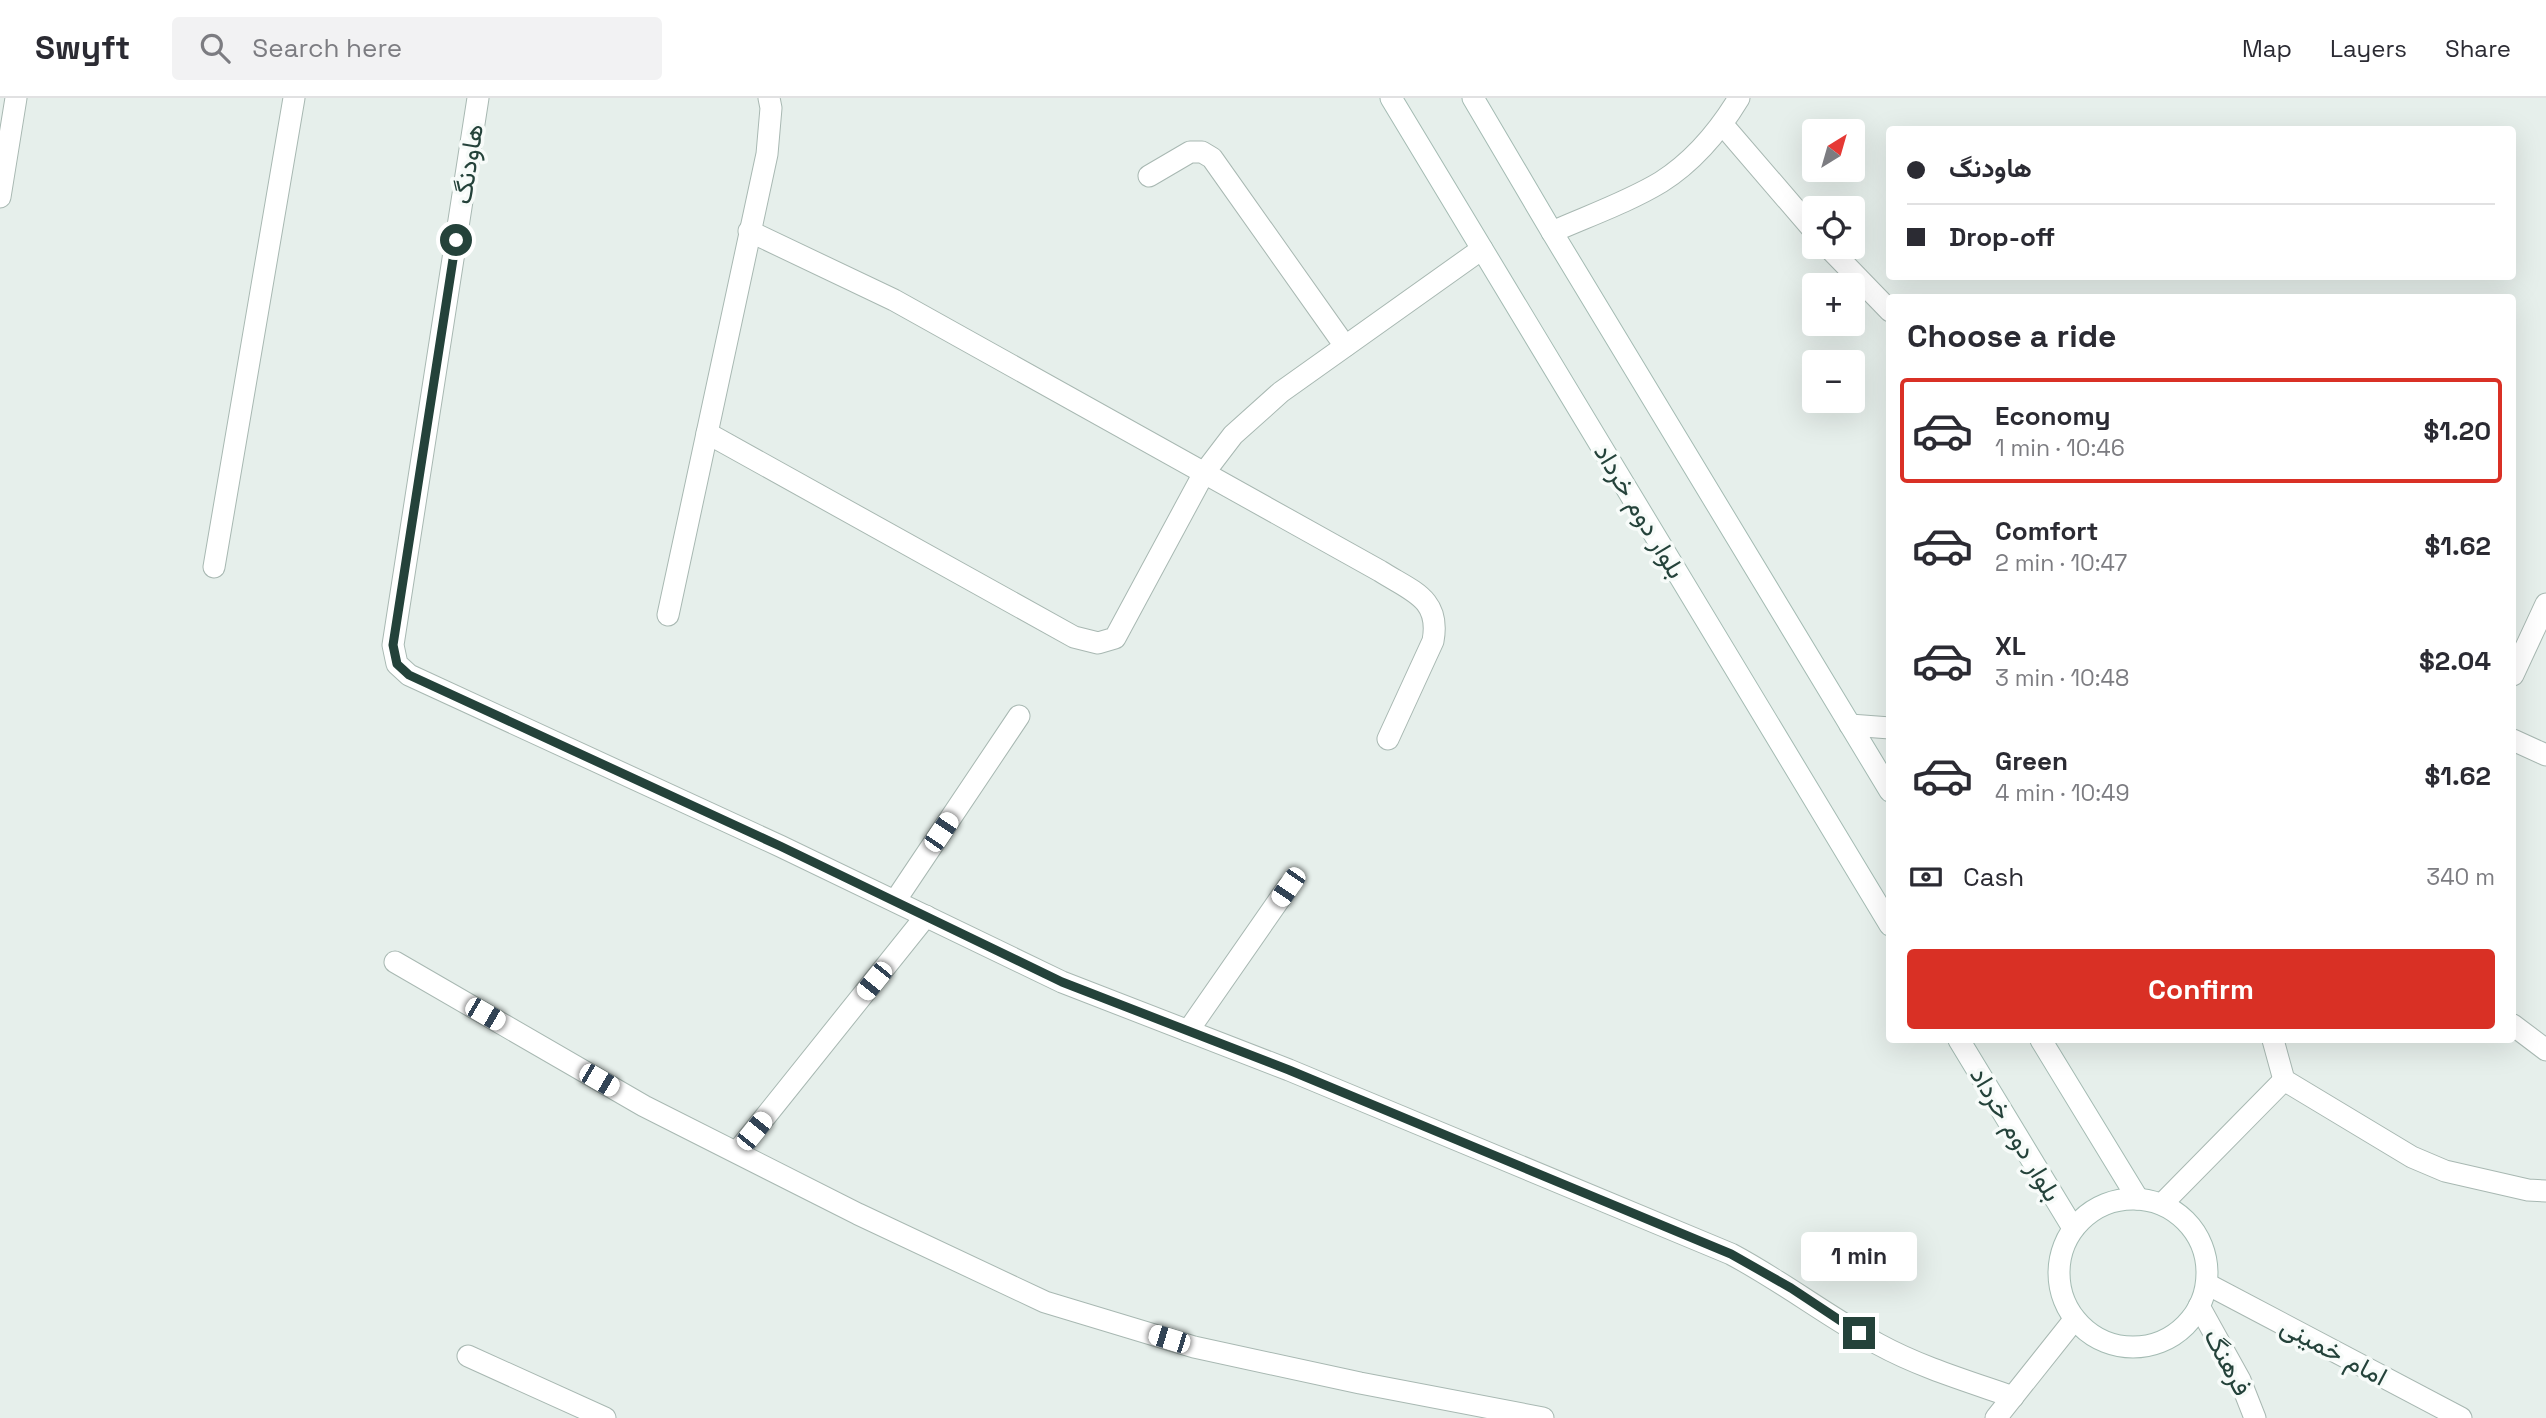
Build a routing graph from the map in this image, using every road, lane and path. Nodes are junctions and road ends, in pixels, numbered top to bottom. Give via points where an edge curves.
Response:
1 (16, 98) edge
2 (294, 98) edge
3 (478, 98) edge
4 (769, 98) edge
5 (1391, 98) edge
6 (1473, 98) edge
7 (1739, 98) edge
8 (1723, 125) junction
9 (1149, 176) dead end
10 (0, 197) edge
11 (1802, 217) edge
12 (749, 231) junction
13 (1552, 232) junction
14 (1482, 249) junction
15 (1839, 259) edge
16 (1886, 308) edge
17 (1345, 346) junction
18 (707, 433) junction
19 (1204, 473) junction
20 (214, 567) dead end
21 (2546, 604) edge
22 (668, 615) dead end
23 (2516, 668) edge
24 (1019, 716) dead end
25 (1850, 725) junction
26 (1886, 728) edge
27 (1388, 740) dead end
28 (2516, 741) edge
29 (2546, 755) edge
30 (1886, 784) edge
31 (1288, 887) dead end
32 (895, 901) junction
33 (926, 916) junction
34 (1886, 918) edge
35 (395, 962) dead end
36 (2516, 1027) edge
37 (1188, 1031) junction
38 (1961, 1043) edge
39 (2043, 1043) edge
40 (2274, 1043) edge
41 (2546, 1050) edge
42 (2284, 1080) junction
43 (737, 1153) junction
44 (2546, 1191) edge
45 (2138, 1199) junction
46 (2162, 1204) junction
47 (2073, 1228) junction
48 (2207, 1284) junction
49 (2199, 1306) junction
50 (2074, 1320) junction
51 (468, 1356) dead end
52 (2013, 1397) junction
53 (605, 1418) edge
54 (1543, 1418) edge
55 (1996, 1418) edge
56 (2255, 1418) edge
57 (2461, 1418) edge

1 - 10 street
2 - 20 street
3 - 32 street, هاودنگ via 393,645 397,664 409,675
4 - 12 street via 767,154
5 - 14 street, بلوار دوم خرداد
6 - 13 street
7 - 8 street
8 - 11 street
8 - 13 street via 1662,181
9 - 17 street via 1190,152 1212,158
12 - 18 street
12 - 19 street via 894,300
13 - 25 street
14 - 17 street
14 - 34 street, بلوار دوم خرداد
15 - 16 street
17 - 19 street via 1271,400 1233,435
18 - 19 street via 1074,637 1098,643 1115,638
18 - 22 street
19 - 27 street via 1425,600 1436,624 1433,641
21 - 23 street
24 - 32 street
25 - 26 street
25 - 30 street
28 - 29 street
31 - 37 street
32 - 33 street
33 - 37 street via 1062,982
33 - 43 street
35 - 43 street via 644,1106
36 - 41 street
37 - 52 street via 1731,1254 1909,1360
38 - 47 street, بلوار دوم خرداد
39 - 45 street
40 - 42 street
42 - 44 street via 2412,1157 2445,1171
42 - 46 street
43 - 54 street via 1045,1302 1194,1347
45 - 46 street
45 - 47 street via 2090,1210
46 - 48 street via 2182,1217 2197,1236 2206,1259
47 - 50 street via 2062,1248 2059,1273 2063,1298
48 - 49 street
48 - 57 street, امام خمینی
49 - 50 street via 2184,1326 2164,1341 2140,1346 2115,1345
49 - 56 street, فرهنگ via 2240,1380
50 - 52 street
51 - 53 street
52 - 55 street

